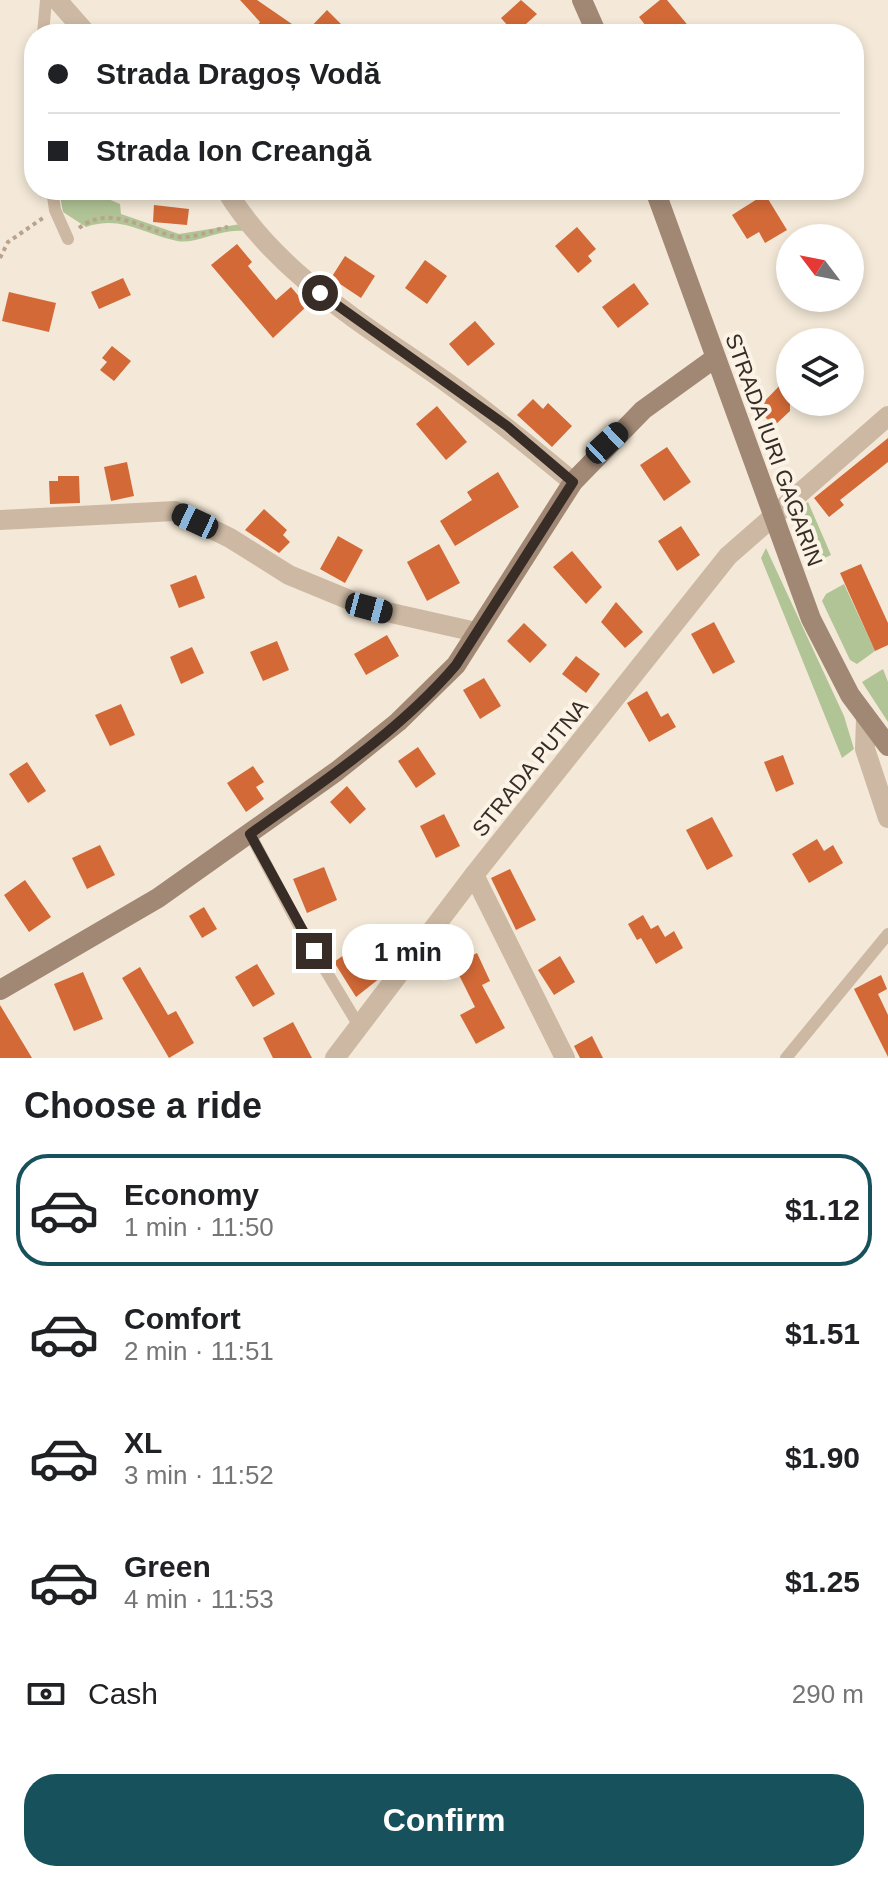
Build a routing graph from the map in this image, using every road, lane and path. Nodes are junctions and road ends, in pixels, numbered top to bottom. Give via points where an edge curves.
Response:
1 (46, 0) edge
2 (57, 0) edge
3 (582, 0) edge
4 (44, 24) edge
5 (78, 24) edge
6 (593, 24) edge
7 (54, 200) edge
8 (233, 200) edge
9 (659, 200) edge
10 (55, 210) junction
11 (253, 228) junction
12 (71, 235) joint
13 (0, 240) edge
14 (8, 242) junction
15 (0, 258) edge
16 (715, 358) junction
17 (888, 416) edge
18 (573, 482) junction
19 (773, 517) junction
20 (0, 520) edge
21 (476, 632) junction
22 (866, 718) junction
23 (888, 746) edge
24 (888, 818) edge
25 (250, 834) junction
26 (474, 875) junction
27 (888, 934) edge
28 (0, 990) edge
29 (359, 1026) junction
30 (335, 1058) edge
31 (565, 1058) edge
32 (786, 1058) edge

1 - 4 lane
2 - 5 street
3 - 6 street
7 - 10 lane
8 - 11 street
9 - 16 street, STRADA IURI GAGARIN
10 - 12 lane
10 - 14 path
11 - 12 path via 229,227 180,238 117,218 85,223
11 - 18 street via 320,293 507,426
13 - 14 path
14 - 15 path
16 - 18 street via 643,410
16 - 19 street, STRADA IURI GAGARIN
17 - 19 street, STRADA PUTNA
18 - 21 street
19 - 22 street, STRADA IURI GAGARIN via 835,671
19 - 26 street, STRADA PUTNA via 728,556
20 - 21 street via 175,511 289,575 369,608
21 - 25 street via 448,675 409,712
22 - 23 street, STRADA IURI GAGARIN
22 - 24 street via 865,749
25 - 28 street via 158,898
25 - 29 lane
26 - 29 street, STRADA PUTNA
26 - 31 street
27 - 32 lane
29 - 30 street, STRADA PUTNA

